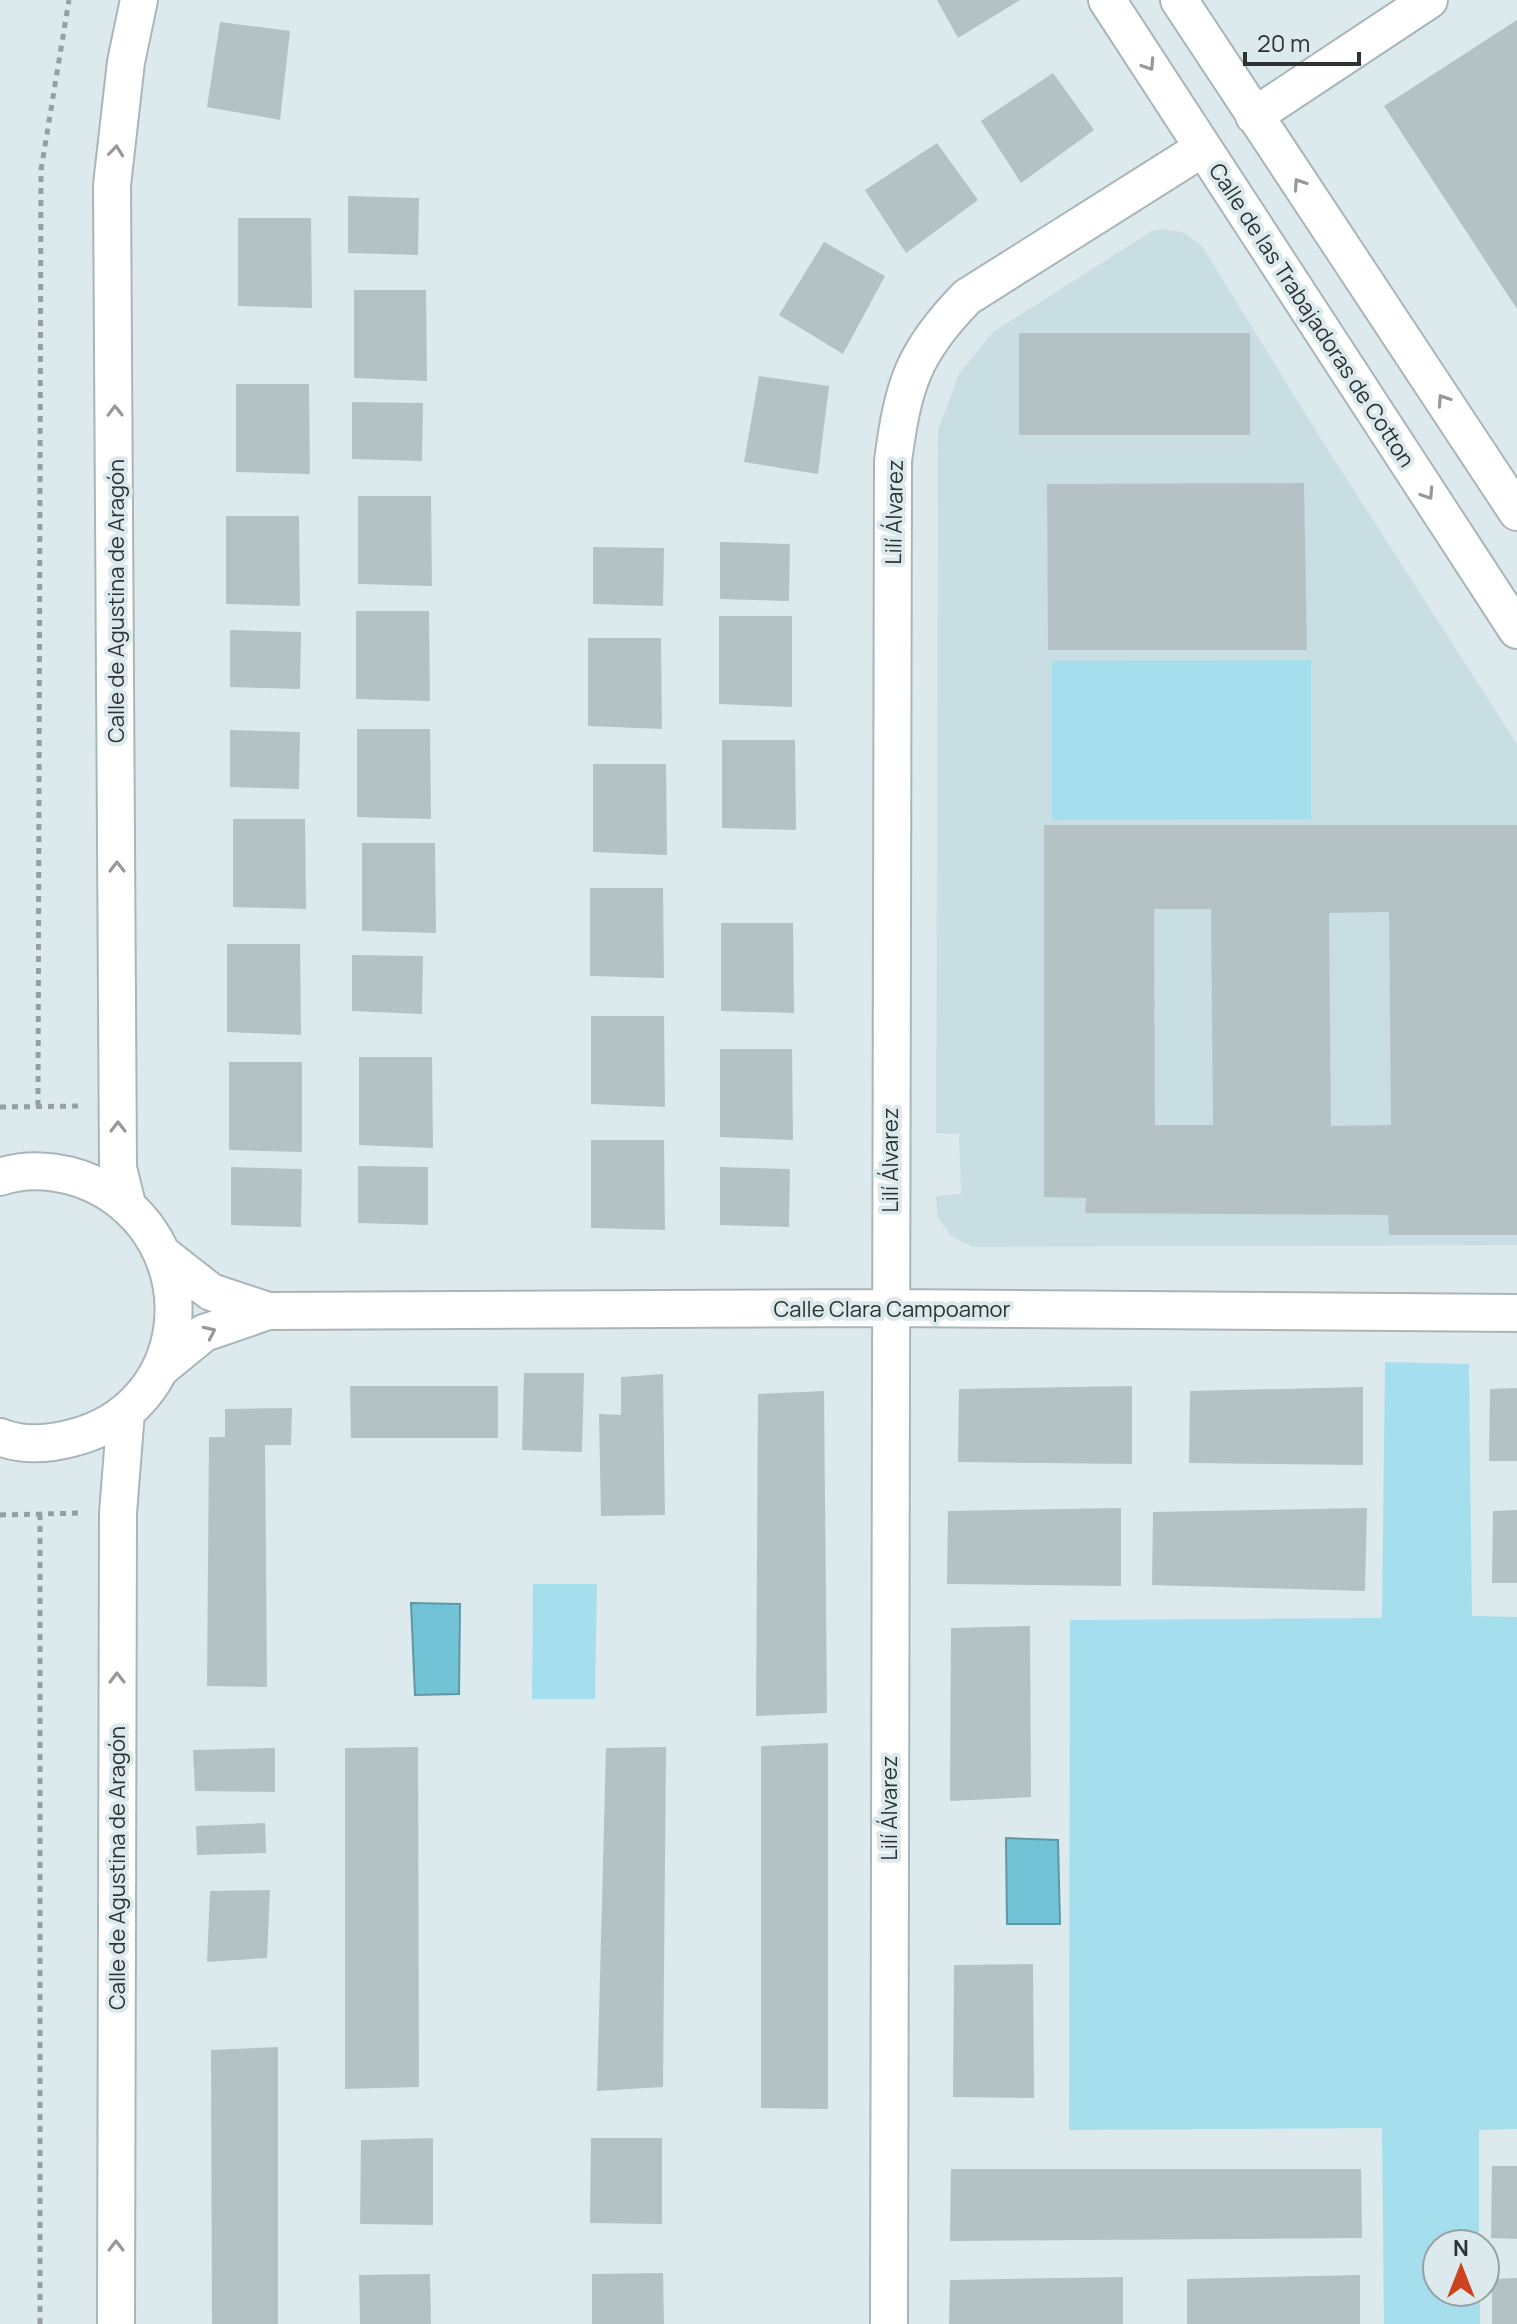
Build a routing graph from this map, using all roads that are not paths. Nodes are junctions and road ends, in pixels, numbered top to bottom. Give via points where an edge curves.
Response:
1 (139, 0) edge
2 (1107, 0) edge
3 (1179, 0) edge
4 (1429, 0) edge
5 (1254, 116) junction
6 (1203, 148) junction
7 (1517, 512) edge
8 (1517, 630) edge
9 (0, 1177) edge
10 (127, 1204) junction
11 (165, 1256) junction
12 (889, 1308) junction
13 (268, 1311) junction
14 (1517, 1313) edge
15 (160, 1369) junction
16 (126, 1412) junction
17 (0, 1437) edge
18 (116, 2324) edge
19 (889, 2324) edge

10 -> 1 street, Calle de Agustina de Aragón via 118,1168 112,185
2 -> 6 street, Calle de las Trabajadoras de Cotton
3 - 5 street
4 - 5 street
7 -> 5 street
6 -> 8 street, Calle de las Trabajadoras de Cotton
6 - 12 street, Lilí Álvarez via 967,297 915,362 900,406 893,477
9 - 10 street via 47,1171 90,1181
10 - 11 street
11 - 13 street, Calle Clara Campoamor via 211,1292
11 - 15 street via 174,1294 173,1332
12 - 13 street, Calle Clara Campoamor
12 - 14 street, Calle Clara Campoamor
12 - 19 street, Lilí Álvarez
15 -> 13 street, Calle Clara Campoamor via 204,1333
15 - 16 street
16 - 17 street via 91,1433 51,1443
18 -> 16 street, Calle de Agustina de Aragón via 118,1513

